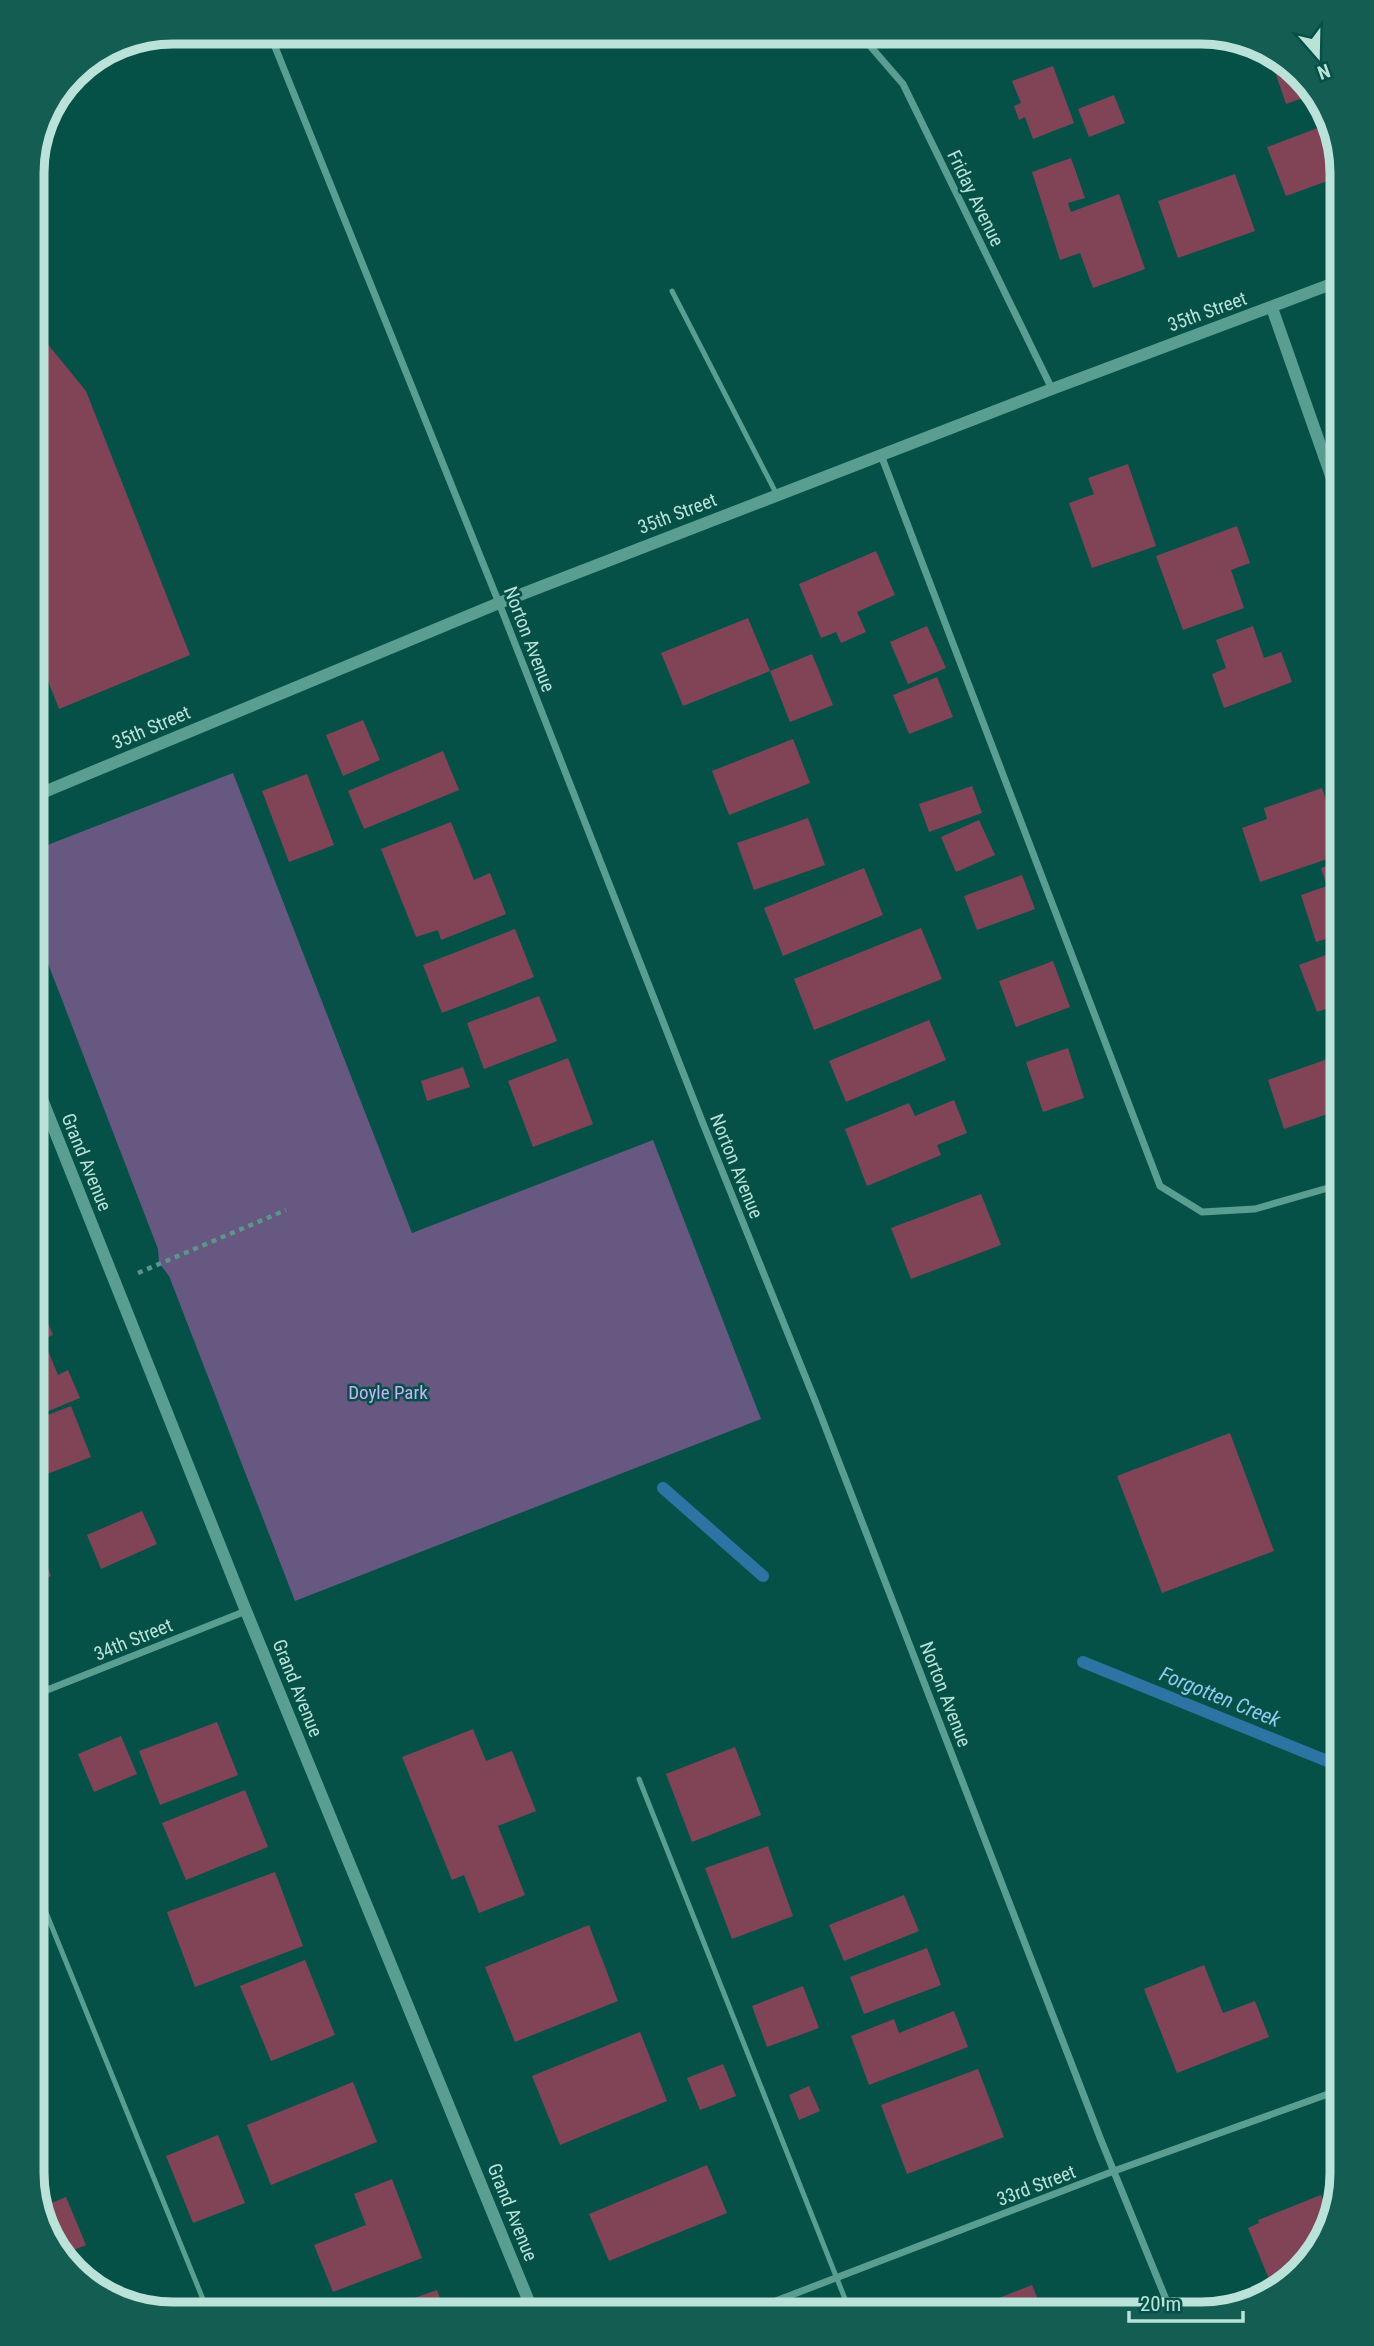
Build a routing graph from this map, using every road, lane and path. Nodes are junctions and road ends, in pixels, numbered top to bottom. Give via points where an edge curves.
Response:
1 (274, 44) edge
2 (868, 44) edge
3 (1330, 285) edge
4 (672, 291) dead end
5 (1272, 308) junction
6 (1052, 389) junction
7 (880, 454) junction
8 (1330, 474) edge
9 (777, 495) junction
10 (499, 603) junction
11 (44, 792) edge
12 (44, 1104) edge
13 (1330, 1187) edge
14 (286, 1210) dead end
15 (115, 1283) junction
16 (246, 1611) junction
17 (44, 1691) edge
18 (639, 1779) dead end
19 (44, 1908) edge
20 (1330, 2093) edge
21 (1114, 2171) junction
22 (836, 2278) junction
23 (204, 2302) edge
24 (529, 2302) edge
25 (773, 2302) edge
26 (846, 2302) edge
27 (1167, 2302) edge

1 - 10 street, Norton Avenue
2 - 6 street, Friday Avenue via 903,84
3 - 5 street, 35th Street
4 - 9 lane
5 - 6 street, 35th Street
5 - 8 street
6 - 7 street, 35th Street
7 - 9 street, 35th Street
7 - 13 street via 1160,1186 1202,1212 1255,1209
9 - 10 street, 35th Street
10 - 11 street, 35th Street
10 - 21 street, Norton Avenue
12 - 15 street, Grand Avenue
14 - 15 path
15 - 16 street, Grand Avenue
16 - 17 street, 34th Street
16 - 24 street, Grand Avenue
18 - 22 lane
19 - 23 lane
20 - 21 street, 33rd Street
21 - 22 street, 33rd Street
21 - 27 street, Norton Avenue
22 - 25 street, 33rd Street
22 - 26 lane

